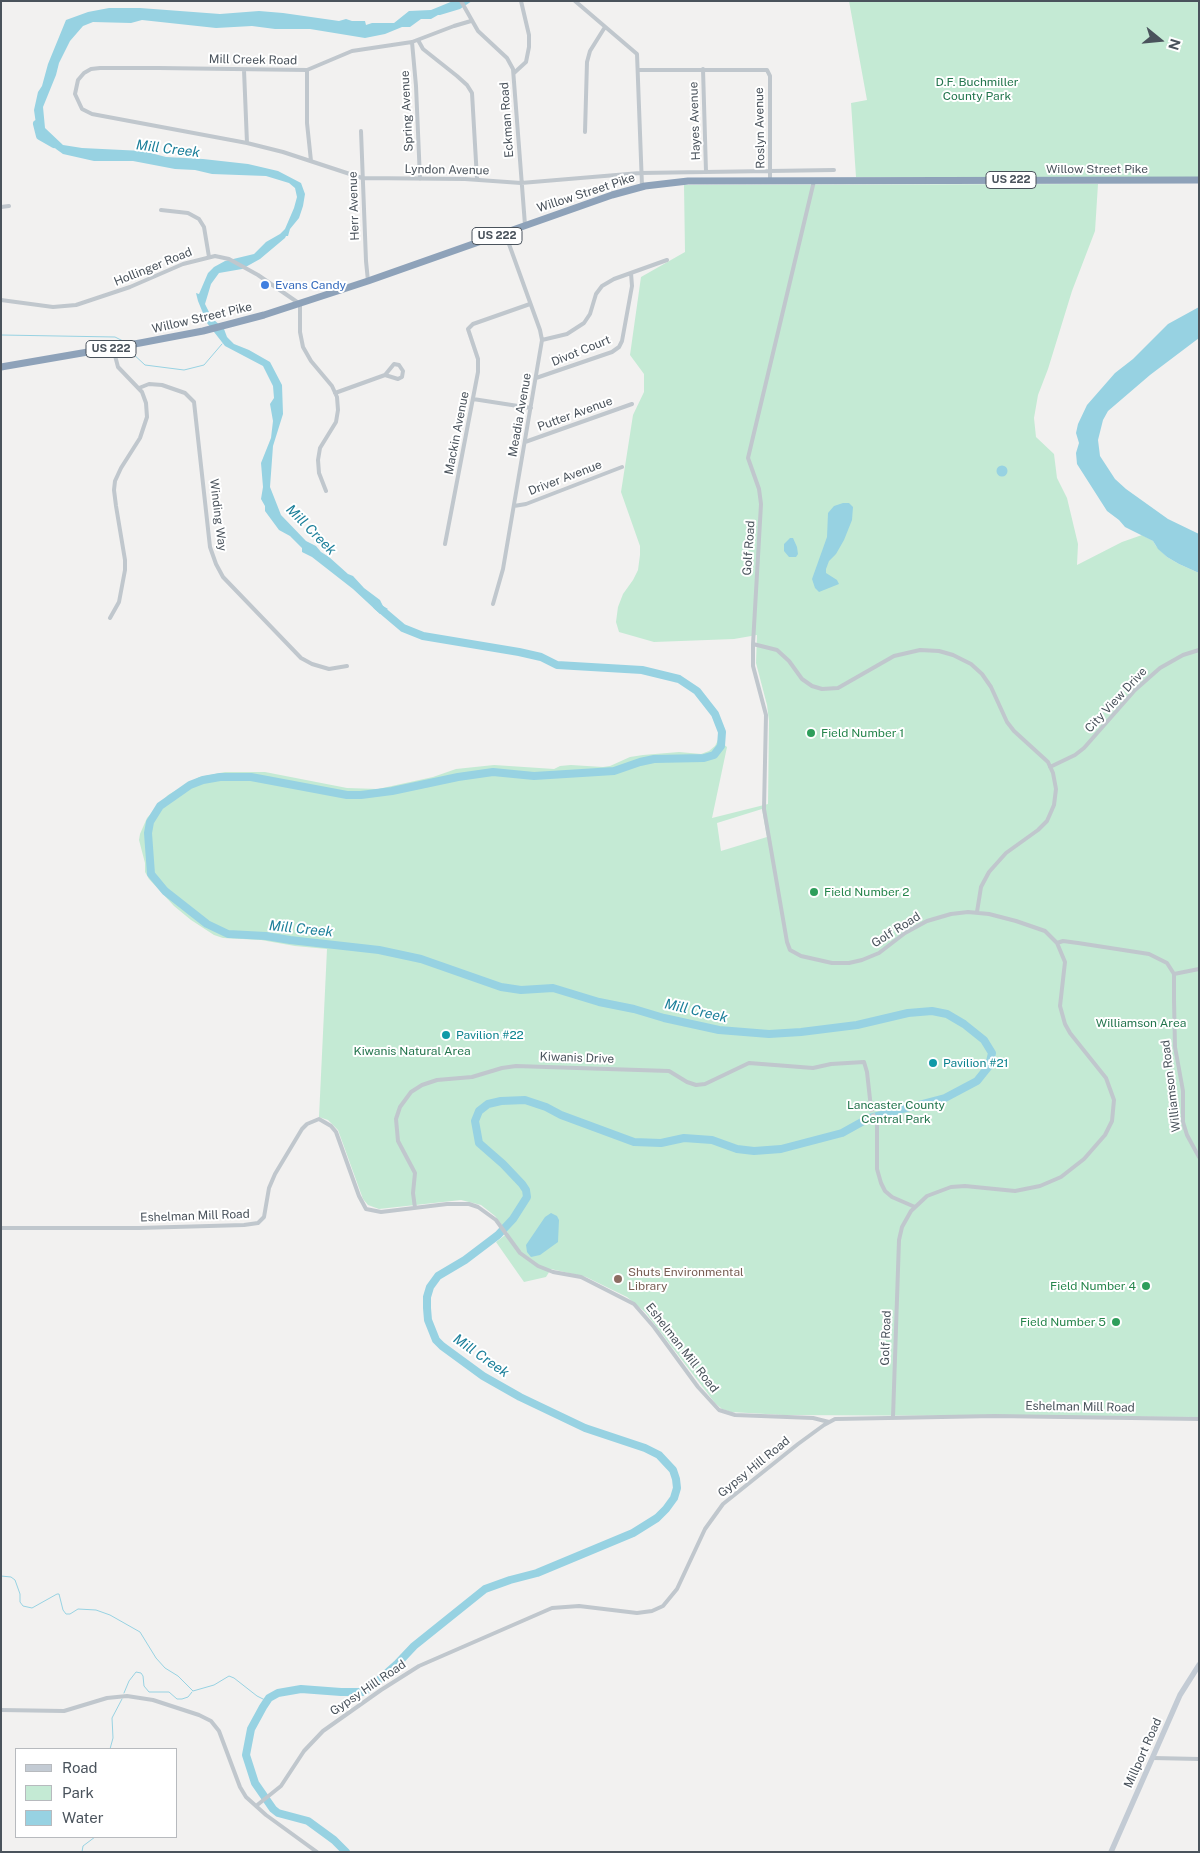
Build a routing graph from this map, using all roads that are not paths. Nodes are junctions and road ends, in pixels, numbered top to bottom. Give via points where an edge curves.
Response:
1 (461, 1) edge
2 (520, 1) edge
3 (575, 1) edge
4 (472, 21) junction
5 (605, 27) junction
6 (418, 40) junction
7 (412, 42) junction
8 (703, 69) junction
9 (244, 70) junction
10 (307, 70) junction
11 (638, 70) junction
12 (514, 72) junction
13 (76, 98) joint
14 (361, 131) dead end
15 (585, 132) dead end
16 (247, 143) junction
17 (311, 161) junction
18 (834, 170) dead end
19 (706, 172) junction
20 (771, 172) junction
21 (640, 173) junction
22 (363, 178) junction
23 (420, 179) junction
24 (477, 179) junction
25 (1199, 180) edge
26 (770, 181) junction
27 (814, 181) junction
28 (521, 183) junction
29 (642, 186) junction
30 (9, 206) dead end
31 (1, 207) edge
32 (161, 210) dead end
33 (525, 226) junction
34 (505, 233) junction
35 (209, 257) junction
36 (667, 260) dead end
37 (631, 273) junction
38 (368, 281) junction
39 (1, 300) edge
40 (300, 304) junction
41 (530, 304) junction
42 (542, 340) junction
43 (113, 348) junction
44 (1, 367) edge
45 (384, 375) junction
46 (536, 378) junction
47 (139, 388) junction
48 (335, 393) junction
49 (473, 399) junction
50 (632, 404) dead end
51 (531, 408) junction
52 (525, 442) junction
53 (622, 467) dead end
54 (326, 491) dead end
55 (514, 506) junction
56 (445, 544) dead end
57 (493, 604) dead end
58 (110, 618) dead end
59 (753, 644) junction
60 (1199, 650) edge
61 (347, 666) dead end
62 (1050, 766) junction
63 (977, 912) junction
64 (1058, 943) junction
65 (1199, 969) edge
66 (1174, 974) junction
67 (871, 1108) tunnel mouth
68 (877, 1125) tunnel mouth
69 (1199, 1157) edge
70 (915, 1206) junction
71 (415, 1208) junction
72 (1, 1228) edge
73 (893, 1417) junction
74 (1199, 1419) edge
75 (829, 1422) junction
76 (1199, 1665) edge
77 (1, 1710) edge
78 (1153, 1758) junction
79 (1199, 1759) edge
80 (256, 1806) junction
81 (317, 1852) edge
82 (1111, 1852) edge

1 - 4 street, Eckman Road
2 - 12 street via 529,47 526,62
3 - 5 street
4 - 6 street, Mill Creek Road
4 - 12 street, Eckman Road via 480,35 507,58
5 - 11 street via 636,52
5 - 15 street via 587,62
6 - 7 street, Mill Creek Road
6 - 24 street via 423,49 457,76 472,93
7 - 10 street, Mill Creek Road via 352,51
7 - 23 street, Spring Avenue
8 - 11 street
8 - 19 street, Hayes Avenue
8 - 20 street, Roslyn Avenue via 764,69 769,72
9 - 10 street, Mill Creek Road
9 - 13 street, Mill Creek Road via 91,69 80,77
9 - 16 street
10 - 17 street
11 - 21 street
12 - 28 street, Eckman Road
13 - 16 street, Lyndon Avenue via 82,109 92,114
14 - 22 street, Herr Avenue
16 - 17 street, Lyndon Avenue
17 - 22 street, Lyndon Avenue
18 - 20 street, Lyndon Avenue
19 - 20 street, Lyndon Avenue
19 - 21 street, Lyndon Avenue
20 - 26 street, Roslyn Avenue
21 - 28 street, Lyndon Avenue
21 - 29 street
22 - 23 street, Lyndon Avenue
22 - 38 street, Herr Avenue
23 - 24 street, Lyndon Avenue
24 - 28 street, Lyndon Avenue
25 - 27 highway, Willow Street Pike / US 222
26 - 27 highway, Willow Street Pike / US 222
26 - 29 highway, Willow Street Pike / US 222 via 688,181
27 - 59 street, Golf Road via 748,454 761,504
28 - 33 street, Eckman Road
29 - 33 highway, Willow Street Pike / US 222
30 - 31 street
32 - 35 street via 188,213 199,219 204,227
33 - 34 highway, Willow Street Pike / US 222
34 - 38 highway, Willow Street Pike / US 222
34 - 41 street, Meadia Avenue
35 - 39 street, Hollinger Road via 76,305 53,307
35 - 40 street, Hollinger Road via 229,259
36 - 37 street
37 - 42 street via 599,288 590,314 578,328
37 - 46 street, Divot Court via 632,286 619,347
38 - 40 highway, Willow Street Pike / US 222
40 - 43 highway, Willow Street Pike / US 222 via 230,324
40 - 48 street via 303,347
41 - 42 street, Meadia Avenue
41 - 49 street, Mackin Avenue via 469,327 479,363
42 - 46 street, Meadia Avenue
43 - 44 highway, Willow Street Pike / US 222
43 - 47 street via 118,367
45 - 45 street via 398,379 402,377 403,370 394,364
45 - 48 street
46 - 51 street, Meadia Avenue
47 - 58 street via 146,402 146,422 117,477 114,490 125,570 119,602
47 - 61 street, Winding Way via 149,384 162,385 185,393 194,402 210,547 223,577 301,658 329,669
48 - 54 street via 338,416 320,448 318,460
49 - 51 street
49 - 56 street, Mackin Avenue
50 - 52 street, Putter Avenue
51 - 52 street, Meadia Avenue
52 - 55 street, Meadia Avenue
53 - 55 street, Driver Avenue
55 - 57 street, Meadia Avenue
59 - 62 street via 777,650 802,679 822,689 844,685 889,658 906,652 932,650 953,655 982,674 1007,722
59 - 63 street, Golf Road via 753,666 766,715 764,809 790,950 817,960 849,963 879,952 927,921 951,914
60 - 62 street, City View Drive via 1183,654 1160,668 1131,694 1088,745
62 - 63 street via 1056,789 1052,812 1038,830 995,864 981,887
63 - 64 street, Golf Road via 1032,926 1050,934
64 - 66 street via 1063,941 1149,954 1167,963
64 - 70 street, Golf Road via 1065,962 1061,1013 1070,1033 1111,1086 1114,1107 1108,1131 1076,1167 1045,1185 1006,1191 951,1187 936,1192
65 - 66 street
66 - 69 street, Williamson Road via 1175,1047 1183,1091 1183,1122
67 - 71 street, Kiwanis Drive via 864,1062 812,1068 750,1063 696,1085 669,1071 516,1066 472,1077 444,1079 427,1083 406,1097 396,1118 398,1141 415,1173
68 - 70 street via 880,1183 892,1197
70 - 73 street, Golf Road via 902,1227 899,1240
71 - 72 street, Eshelman Mill Road via 381,1212 366,1208 358,1196 336,1132 319,1119 302,1129 275,1174 264,1217 258,1223 148,1228
71 - 75 street, Eshelman Mill Road via 447,1204 478,1207 496,1220 520,1253 538,1266 580,1277 634,1304 719,1410 735,1415 813,1418
73 - 74 street, Eshelman Mill Road
73 - 75 street, Eshelman Mill Road via 840,1418
75 - 80 street, Gypsy Hill Road via 717,1510 677,1589 663,1606 637,1614 579,1606 552,1608 420,1666 317,1736 281,1786
76 - 78 main road, Millport Road via 1180,1695
77 - 80 street via 64,1711 107,1698 127,1696 153,1700 199,1715 211,1721 219,1731 240,1787
78 - 79 street
78 - 82 main road, Millport Road
80 - 81 street

